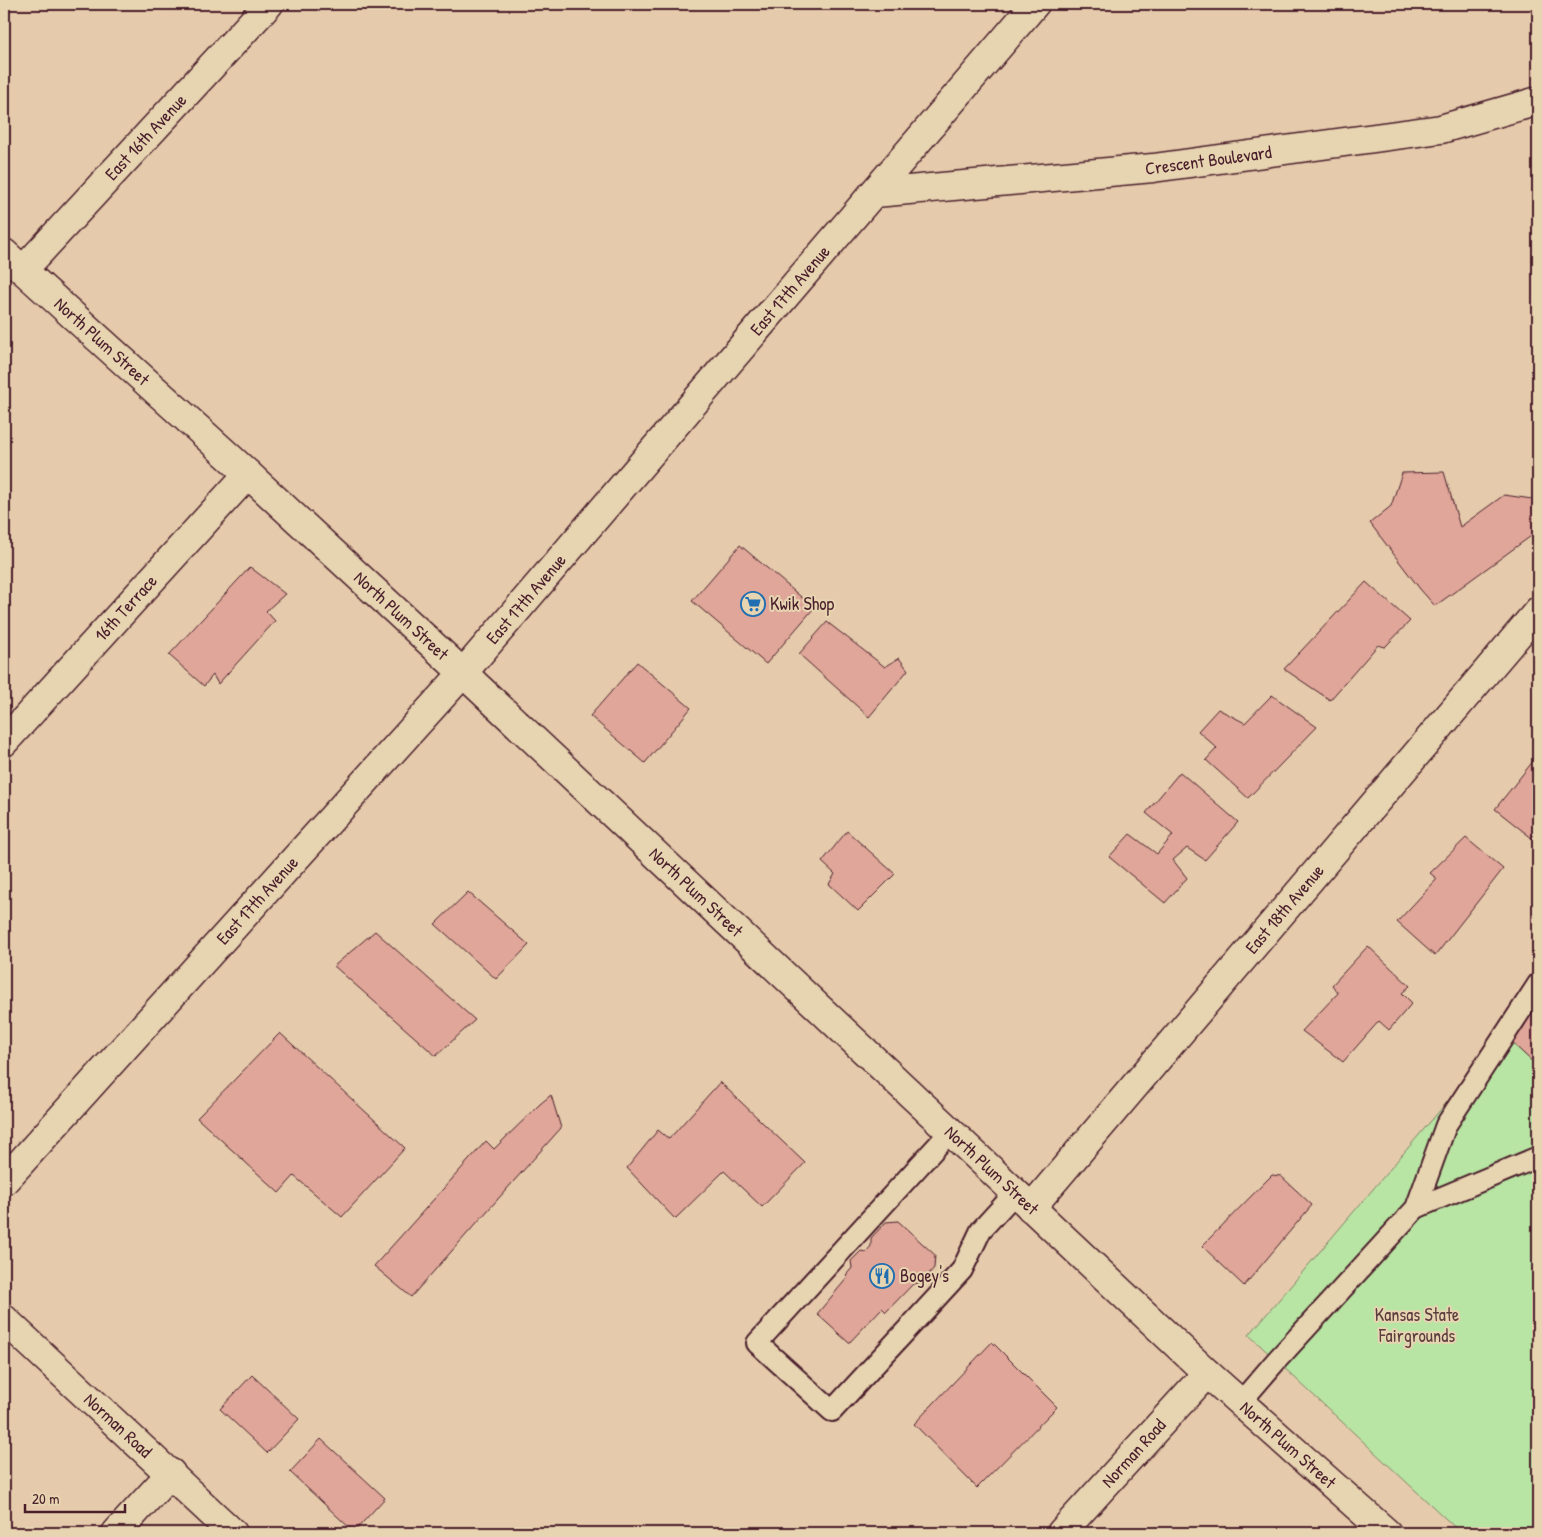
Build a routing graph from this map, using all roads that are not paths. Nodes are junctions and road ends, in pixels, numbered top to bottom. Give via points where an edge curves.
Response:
1 (269, 4) edge
2 (1035, 4) edge
3 (1538, 101) edge
4 (875, 193) junction
5 (13, 262) edge
6 (248, 474) junction
7 (1538, 611) edge
8 (463, 673) junction
9 (4, 742) edge
10 (1538, 984) edge
11 (950, 1132) junction
12 (1538, 1157) edge
13 (4, 1181) edge
14 (1023, 1200) junction
15 (1416, 1208) junction
16 (4, 1319) edge
17 (1207, 1373) junction
18 (1240, 1403) junction
19 (170, 1473) junction
20 (116, 1533) edge
21 (233, 1533) edge
22 (1061, 1533) edge
23 (1387, 1533) edge

1 - 5 street, East 16th Avenue
2 - 4 street, East 17th Avenue
3 - 4 street, Crescent Boulevard via 1431,131 1154,168
4 - 8 street, East 17th Avenue
5 - 6 street, North Plum Street
6 - 8 street, North Plum Street
6 - 9 street, 16th Terrace
7 - 14 street, East 18th Avenue
8 - 11 street, North Plum Street
8 - 13 street, East 17th Avenue
10 - 15 lane via 1446,1125
11 - 14 street, North Plum Street
11 - 14 lane via 757,1343 832,1411 962,1270 981,1230
12 - 15 lane
14 - 17 street, North Plum Street
15 - 18 lane
16 - 19 street, Norman Road
17 - 18 street, North Plum Street
17 - 22 street, Norman Road
18 - 23 street, North Plum Street
19 - 20 street
19 - 21 street, Norman Road

